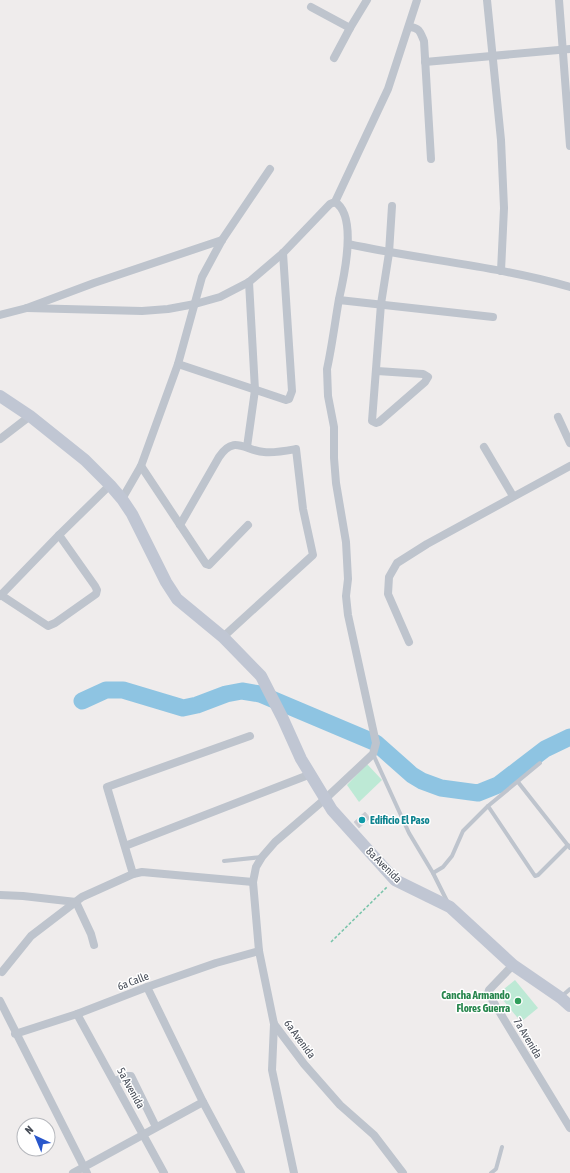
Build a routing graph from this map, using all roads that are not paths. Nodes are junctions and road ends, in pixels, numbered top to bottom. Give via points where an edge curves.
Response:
1 (367, 0) edge
2 (417, 0) edge
3 (487, 0) edge
4 (559, 0) edge
5 (311, 7) dead end
6 (410, 27) junction
7 (350, 28) junction
8 (567, 49) edge
9 (493, 56) junction
10 (334, 58) dead end
11 (425, 62) junction
12 (570, 146) edge
13 (431, 159) dead end
14 (270, 170) dead end
15 (335, 202) junction
16 (392, 206) dead end
17 (222, 240) junction
18 (348, 244) junction
19 (283, 253) junction
20 (389, 253) junction
21 (501, 271) junction
22 (249, 282) junction
23 (570, 287) edge
24 (339, 300) junction
25 (195, 304) junction
26 (381, 304) junction
27 (27, 308) junction
28 (0, 315) edge
29 (493, 317) dead end
30 (178, 364) junction
31 (377, 371) junction
32 (255, 390) junction
33 (0, 396) edge
34 (30, 416) junction
35 (558, 417) dead end
36 (0, 439) edge
37 (570, 444) edge
38 (247, 447) junction
39 (484, 447) dead end
40 (142, 466) junction
41 (570, 466) edge
42 (110, 485) junction
43 (513, 496) junction
44 (122, 499) junction
45 (180, 525) junction
46 (248, 525) dead end
47 (59, 535) junction
48 (1, 595) edge
49 (223, 638) junction
50 (409, 642) dead end
51 (250, 736) dead end
52 (373, 754) junction
53 (540, 763) dead end
54 (311, 774) junction
55 (518, 782) junction
56 (324, 799) junction
57 (488, 806) junction
58 (125, 846) junction
59 (569, 847) edge
60 (262, 857) junction
61 (224, 861) dead end
62 (433, 873) junction
63 (133, 874) junction
64 (253, 882) junction
65 (0, 895) edge
66 (76, 902) junction
67 (450, 907) junction
68 (94, 945) dead end
69 (259, 951) junction
70 (513, 965) junction
71 (2, 972) dead end
72 (147, 986) junction
73 (570, 989) edge
74 (561, 998) junction
75 (0, 1001) edge
76 (570, 1006) edge
77 (77, 1014) junction
78 (274, 1024) junction
79 (16, 1034) junction
80 (115, 1082) junction
81 (203, 1102) junction
82 (156, 1127) junction
83 (570, 1128) edge
84 (144, 1134) junction
85 (502, 1147) dead end
86 (85, 1170) edge
87 (73, 1173) edge
88 (164, 1173) edge
89 (241, 1173) edge
90 (294, 1173) edge
91 (403, 1173) edge
92 (491, 1173) edge

1 - 7 street
2 - 6 street
3 - 9 street
4 - 8 street
5 - 7 street
6 - 11 street via 420,31 424,41
6 - 15 street via 388,90
7 - 10 street
8 - 9 street
8 - 12 street
9 - 11 street
9 - 21 street via 504,208
11 - 13 street
14 - 17 street
15 - 18 street via 345,215
15 - 19 street via 330,204
16 - 20 street
17 - 25 street via 202,277
17 - 27 street
18 - 20 street
18 - 24 street
19 - 22 street
19 - 32 street via 292,391 286,400
20 - 21 street
20 - 26 street
21 - 23 street
22 - 25 street via 220,296
22 - 32 street
24 - 26 street
24 - 52 street via 327,381 334,427 336,483 346,542 348,615 376,743
25 - 27 street via 142,311
25 - 30 street
26 - 29 street
26 - 31 street
27 - 28 street
30 - 32 street
30 - 40 street
31 - 31 street via 423,374 428,377 376,423 372,421
32 - 38 street
33 - 34 street, 8a Avenida
34 - 36 street
34 - 42 street, 8a Avenida via 85,460
35 - 37 street
38 - 45 street via 234,444 223,452
38 - 49 street via 276,453 296,448 303,509 313,555
39 - 43 street
40 - 44 street
40 - 45 street
41 - 43 street
42 - 44 street, 8a Avenida
42 - 47 street
43 - 50 street via 397,563 389,577 388,594
44 - 49 street, 8a Avenida via 177,599
45 - 46 street via 202,560 209,565
47 - 48 street
47 - 48 street via 95,586 96,594 55,624 48,626
49 - 54 street, 8a Avenida via 260,676
51 - 58 street via 107,787
52 - 56 street
52 - 62 lane via 409,834
53 - 55 lane
54 - 56 street, 8a Avenida
54 - 58 street
55 - 57 lane
55 - 59 lane
56 - 60 street via 275,842
56 - 67 street, 8a Avenida via 395,880
57 - 59 lane via 535,876
57 - 62 lane via 463,831 452,856 443,867
58 - 63 street
60 - 61 lane
60 - 64 street via 256,867
62 - 67 lane
63 - 64 street via 142,872
63 - 66 street
64 - 69 street, 6a Avenida
65 - 66 street
66 - 68 street
66 - 71 street via 31,936
67 - 70 street, 8a Avenida
69 - 72 street, 6a Calle
69 - 78 street, 6a Avenida
70 - 74 street, 8a Avenida
70 - 83 street, 7a Avenida via 488,990 488,994
72 - 77 street, 6a Calle
72 - 81 street
73 - 74 lane
74 - 76 street, 8a Avenida
75 - 79 street
77 - 79 street, 6a Calle
77 - 80 street, 5a Avenida
78 - 90 street via 272,1070
78 - 91 street, 6a Avenida via 304,1064 340,1105 374,1135
79 - 86 street
80 - 82 street via 131,1076
80 - 84 street, 5a Avenida
81 - 82 street
81 - 89 street
82 - 84 street
84 - 86 street
84 - 88 street, 5a Avenida
85 - 92 lane via 496,1169
86 - 87 street

